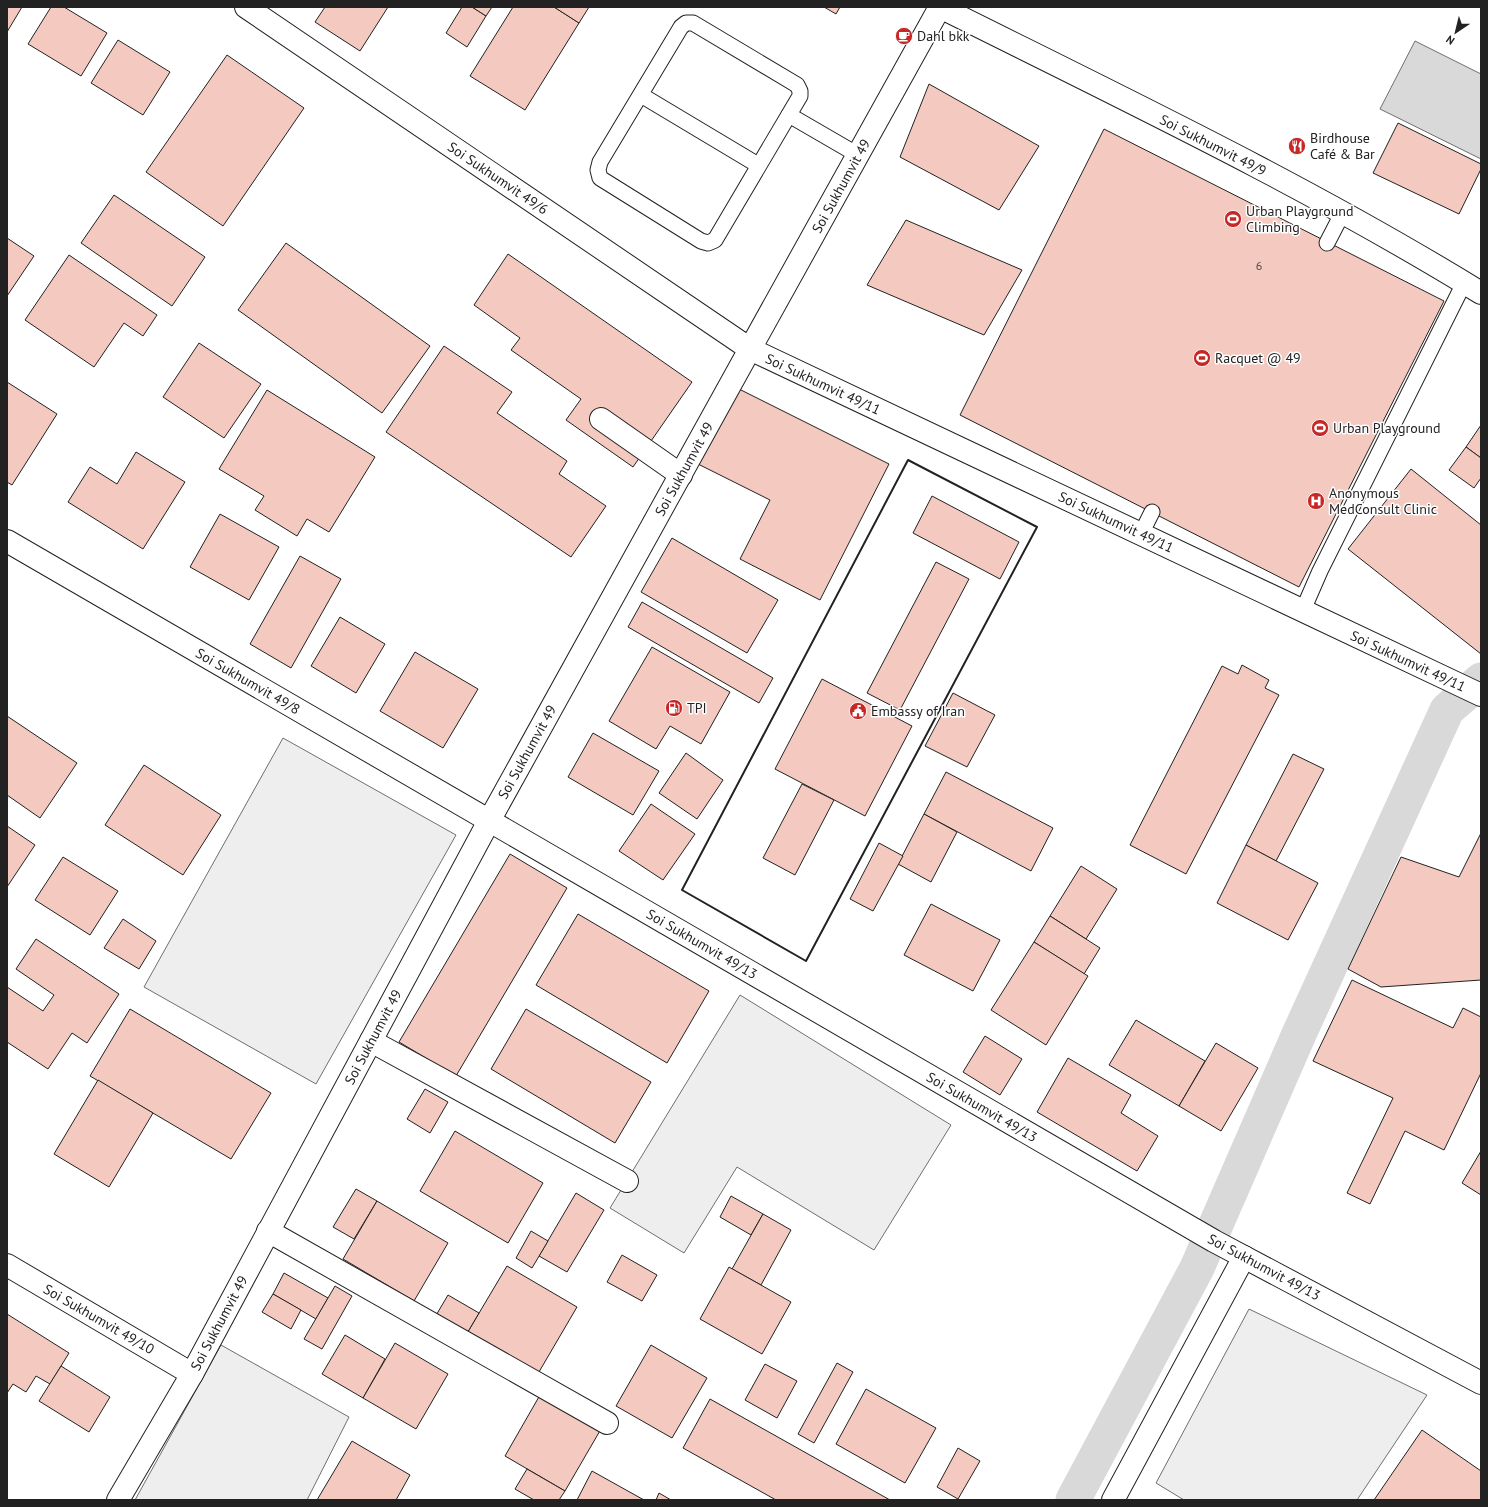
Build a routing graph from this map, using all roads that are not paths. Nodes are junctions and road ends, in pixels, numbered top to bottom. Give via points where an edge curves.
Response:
1 (246, 7) edge
2 (940, 7) edge
3 (641, 95) junction
4 (789, 115) junction
5 (858, 155) junction
6 (758, 165) junction
7 (1343, 212) junction
8 (1327, 243) dead end
9 (1472, 288) edge
10 (750, 349) junction
11 (601, 419) dead end
12 (681, 475) junction
13 (1152, 512) dead end
14 (1141, 534) junction
15 (7, 540) edge
16 (1302, 610) junction
17 (1481, 695) edge
18 (489, 820) junction
19 (371, 1041) junction
20 (627, 1181) dead end
21 (268, 1232) junction
22 (1244, 1258) junction
23 (7, 1265) edge
24 (192, 1374) junction
25 (1481, 1383) edge
26 (607, 1423) dead end
27 (118, 1500) edge
28 (1113, 1500) edge

1 - 10 street, Soi Sukhumvit 49/6
2 - 5 street, Soi Sukhumvit 49
2 - 7 street, Soi Sukhumvit 49/9
3 - 4 lane via 681,27 686,23 693,23 797,85 800,96
3 - 6 lane
3 - 6 lane via 600,162 600,178 701,241 708,243 715,240
4 - 5 lane
4 - 6 lane
5 - 10 street, Soi Sukhumvit 49
7 - 8 lane
7 - 9 street, Soi Sukhumvit 49/9
9 - 16 lane via 1320,571
10 - 12 street, Soi Sukhumvit 49
10 - 14 street, Soi Sukhumvit 49/11
11 - 12 street
12 - 18 street, Soi Sukhumvit 49
13 - 14 lane
14 - 16 street, Soi Sukhumvit 49/11
15 - 18 street, Soi Sukhumvit 49/8
16 - 17 street, Soi Sukhumvit 49/11
18 - 19 street, Soi Sukhumvit 49
18 - 22 street, Soi Sukhumvit 49/13
19 - 20 street
19 - 21 street, Soi Sukhumvit 49
21 - 24 street, Soi Sukhumvit 49
21 - 26 street
22 - 25 street, Soi Sukhumvit 49/13
22 - 28 street
23 - 24 street, Soi Sukhumvit 49/10
24 - 27 street, Soi Sukhumvit 49

